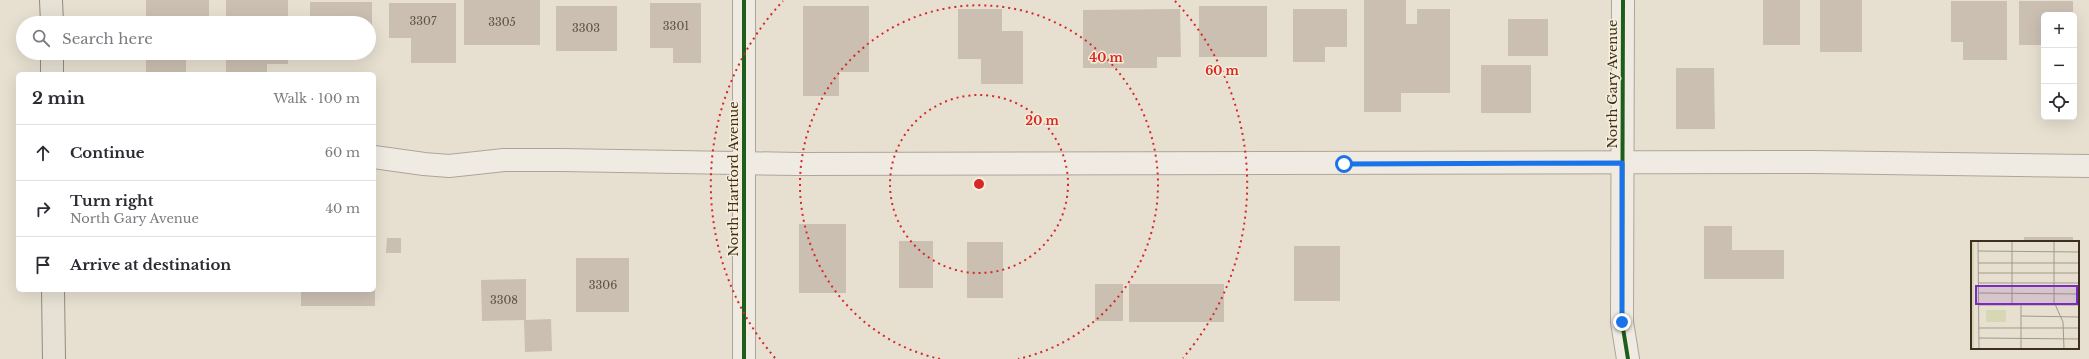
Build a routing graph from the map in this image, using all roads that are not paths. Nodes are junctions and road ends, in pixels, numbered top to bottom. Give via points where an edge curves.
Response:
1 (51, 0) edge
2 (744, 0) edge
3 (1623, 0) edge
4 (52, 16) edge
5 (52, 60) edge
6 (52, 72) edge
7 (376, 157) edge
8 (743, 162) junction
9 (1622, 163) junction
10 (2089, 166) edge
11 (53, 292) edge
12 (54, 359) edge
13 (744, 359) edge
14 (1628, 359) edge

1 - 4 main road
2 - 8 street, North Hartford Avenue
3 - 9 street, North Gary Avenue
5 - 6 main road
7 - 8 street via 449,166 518,160
8 - 9 street
8 - 13 street, North Hartford Avenue
9 - 10 street via 1814,162
9 - 14 street, North Gary Avenue via 1622,322
11 - 12 main road

